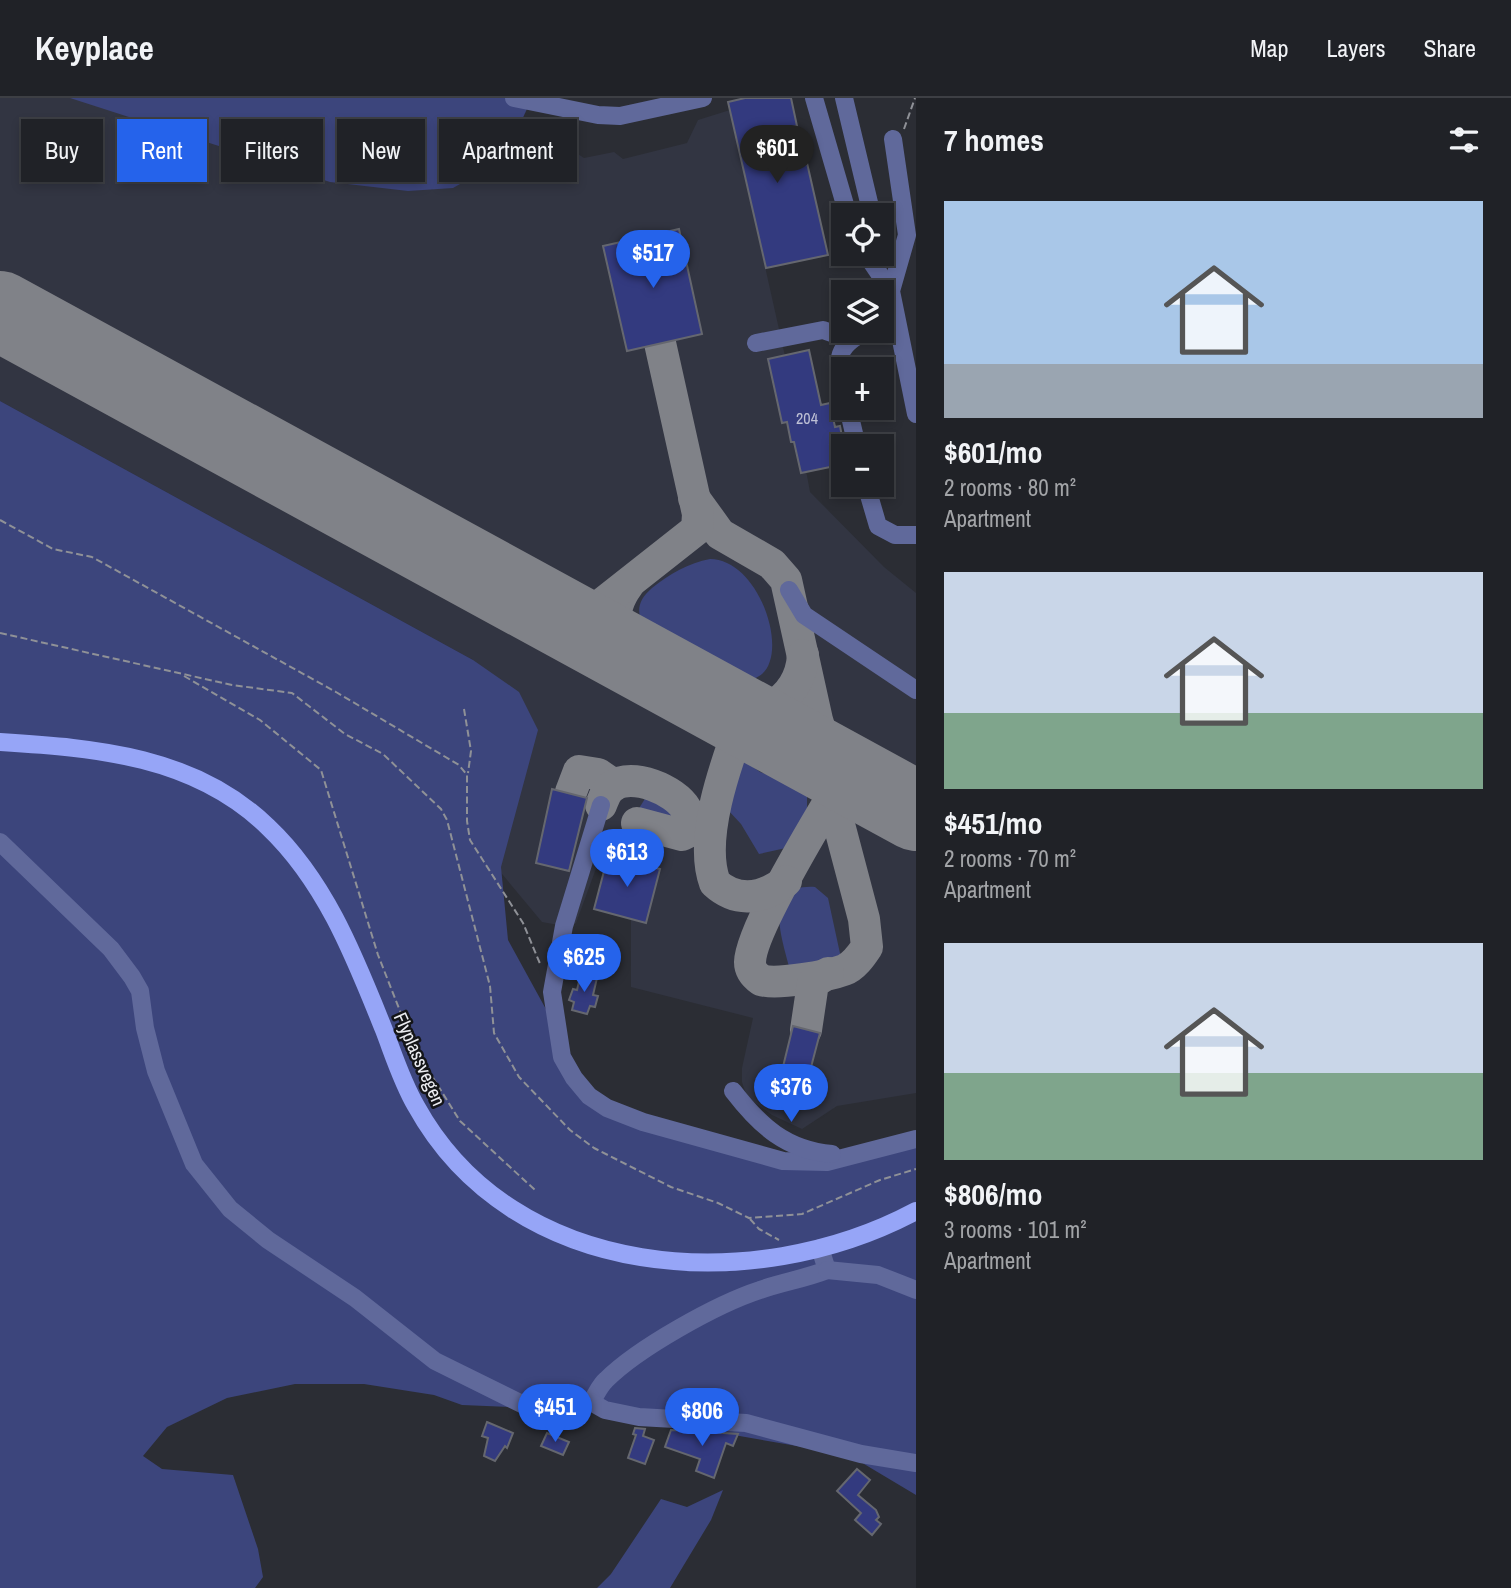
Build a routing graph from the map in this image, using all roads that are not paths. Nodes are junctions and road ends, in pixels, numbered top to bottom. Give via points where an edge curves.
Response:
1 (513, 98) edge
2 (703, 98) edge
3 (814, 98) edge
4 (844, 98) edge
5 (893, 139) road end
6 (845, 203) edge
7 (869, 203) edge
8 (894, 280) edge
9 (831, 333) edge
10 (894, 341) edge
11 (756, 344) dead end
12 (916, 414) edge
13 (870, 497) edge
14 (916, 535) edge
15 (789, 590) dead end
16 (916, 690) edge
17 (0, 742) edge
18 (601, 804) dead end
19 (0, 842) edge
20 (733, 1091) dead end
21 (916, 1139) edge
22 (849, 1156) junction
23 (916, 1211) edge
24 (821, 1248) junction
25 (827, 1270) junction
26 (916, 1290) edge
27 (591, 1402) junction
28 (916, 1464) edge

1 - 2 street via 620,116
3 - 6 street
4 - 7 street
5 - 8 street via 907,235
9 - 11 street via 822,330
10 - 12 street
13 - 14 street via 878,526 895,535
15 - 16 street via 804,615
17 - 24 main road, Flyplassvegen via 109,751 170,767 232,799 267,826 306,871 334,916 426,1123 469,1177 519,1216 569,1239 645,1257 733,1261
18 - 22 street via 592,825 595,839 564,926 552,992 562,1057 574,1078 607,1108 642,1122 783,1161 805,1164
19 - 27 street via 111,949 132,977 140,991 156,1071 194,1164 230,1209 435,1361 538,1412
20 - 22 street via 754,1118 789,1145
21 - 22 street
23 - 24 main road, Flyplassvegen via 882,1228
24 - 25 street
25 - 26 street via 878,1275
25 - 27 street via 730,1301 654,1345 606,1380
27 - 28 street via 639,1417 746,1423

